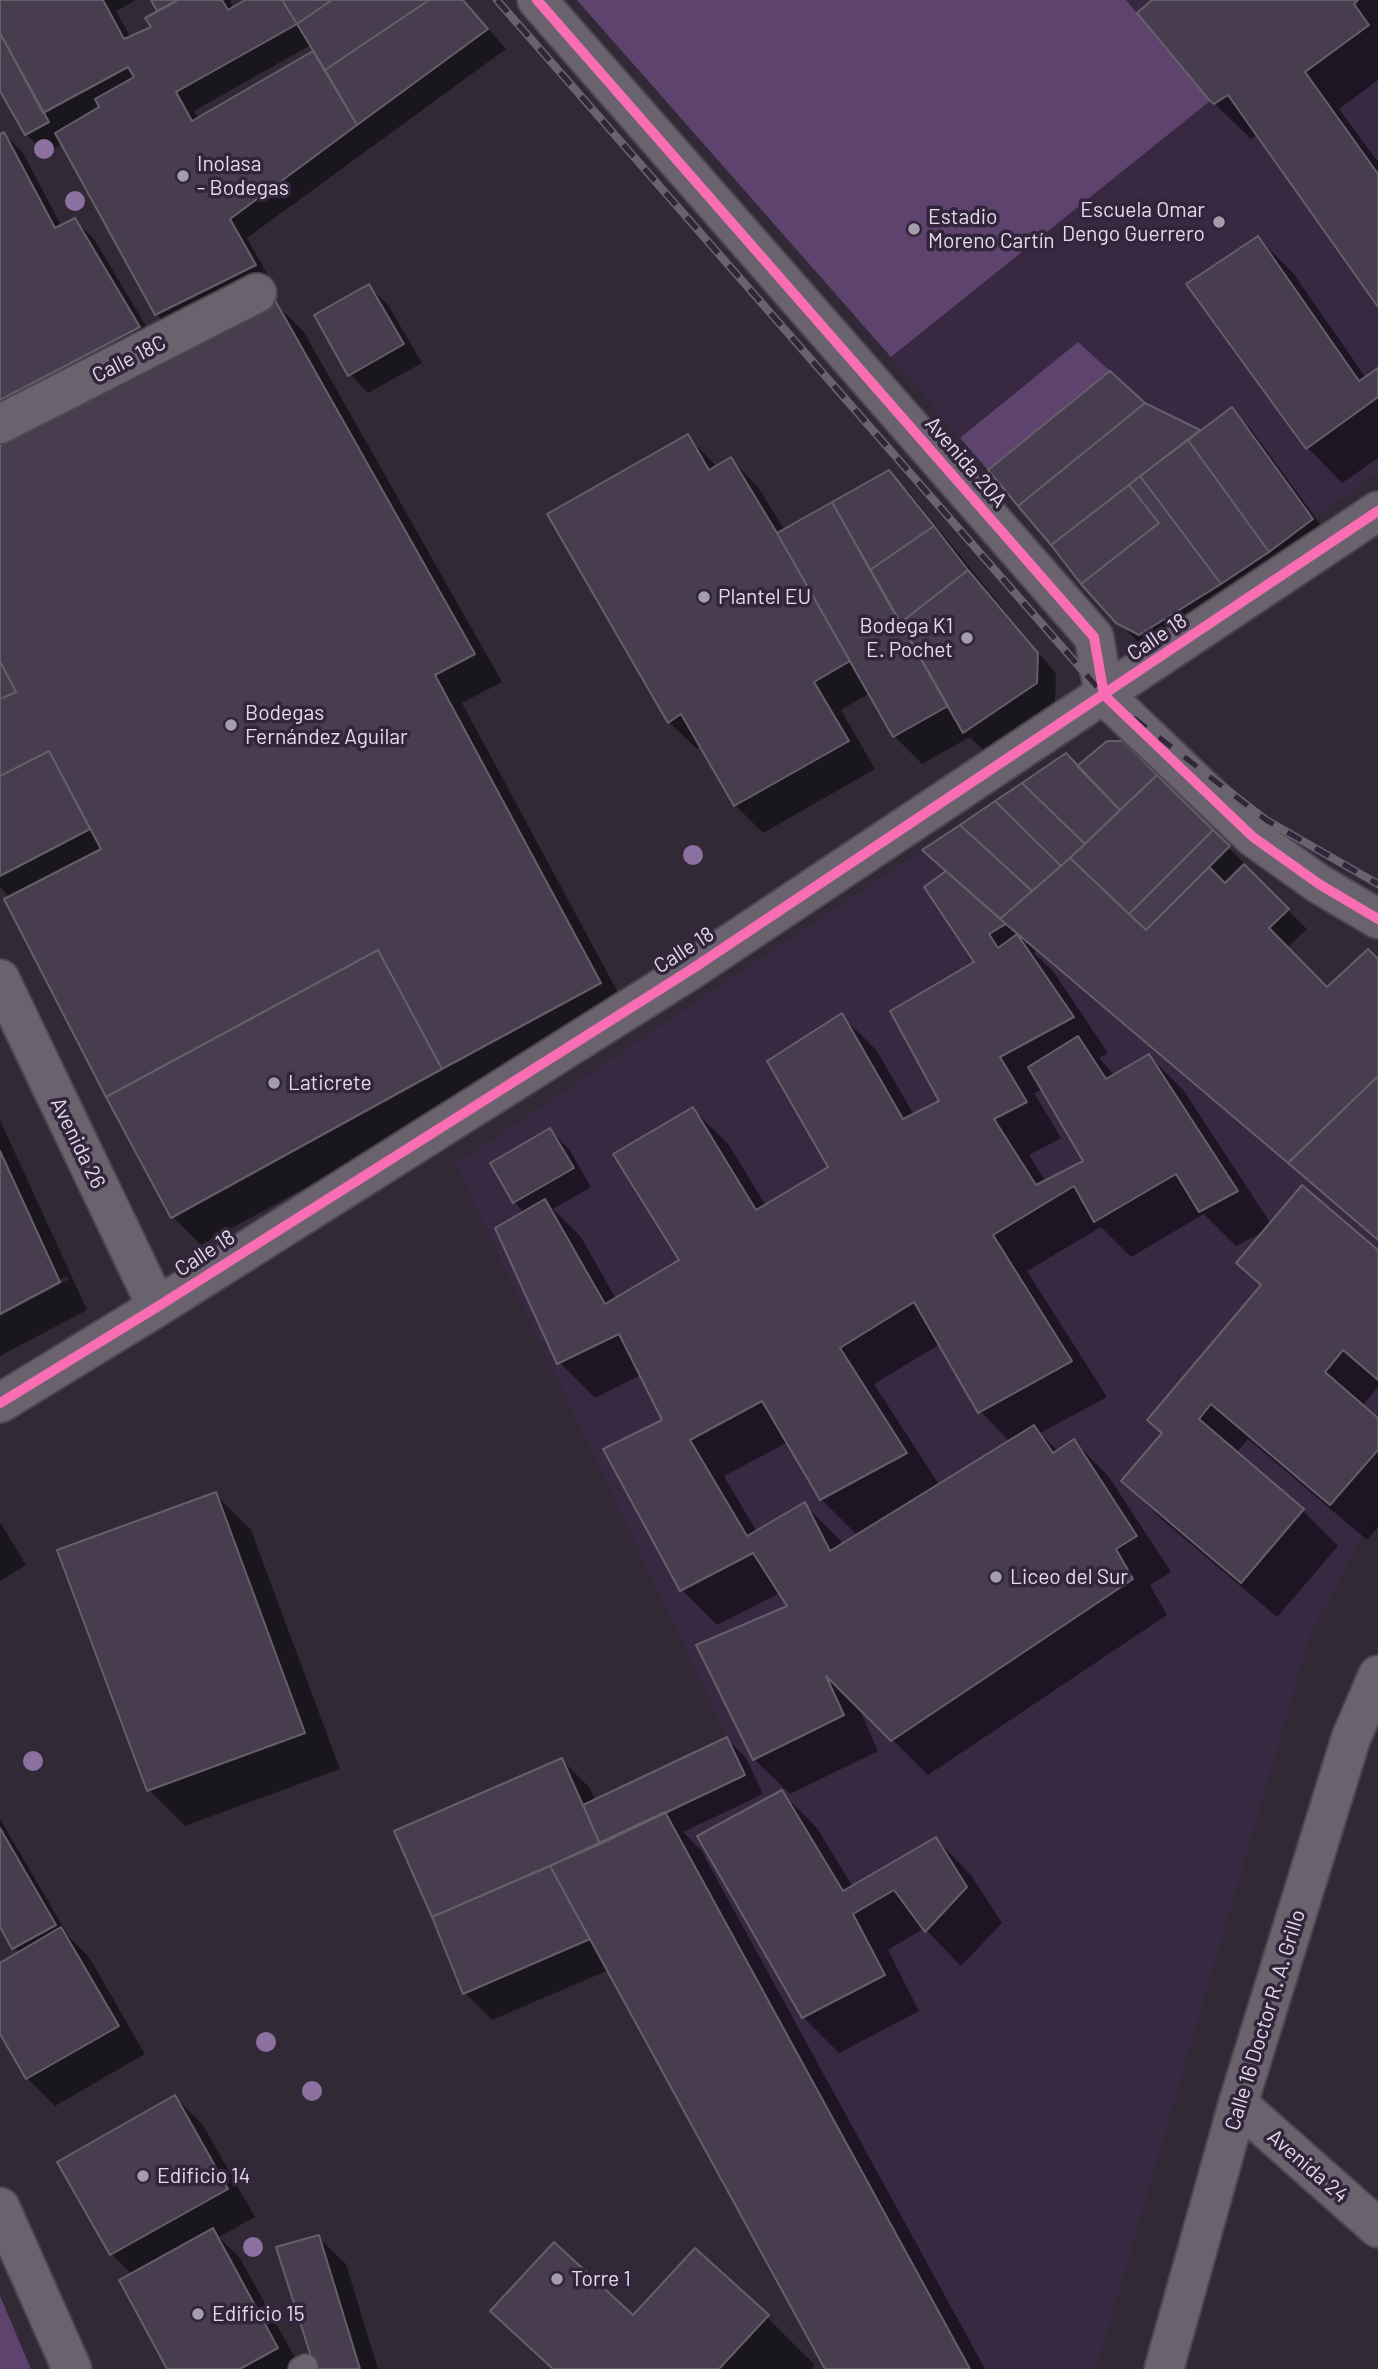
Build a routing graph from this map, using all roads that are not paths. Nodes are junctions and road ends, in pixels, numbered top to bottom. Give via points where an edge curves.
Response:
1 (537, 0) edge
2 (257, 293) dead end
3 (0, 424) edge
4 (1378, 511) edge
5 (1104, 695) junction
6 (1378, 919) edge
7 (0, 979) edge
8 (157, 1307) junction
9 (0, 1403) edge
10 (1378, 1675) edge
11 (1238, 2104) junction
12 (0, 2207) edge
13 (1378, 2228) edge
14 (72, 2369) edge
15 (1164, 2369) edge

1 - 5 street, Avenida 20A via 1094,637
2 - 3 street, Calle 18C
4 - 5 street, Calle 18
5 - 6 street via 1253,837
5 - 8 street, Calle 18 via 692,969
7 - 8 street, Avenida 26
8 - 9 street, Calle 18
10 - 11 street, Calle 16 Doctor R. A. Grillo via 1351,1738
11 - 13 street, Avenida 24
11 - 15 street, Calle 16 Doctor R. A. Grillo
12 - 14 street

